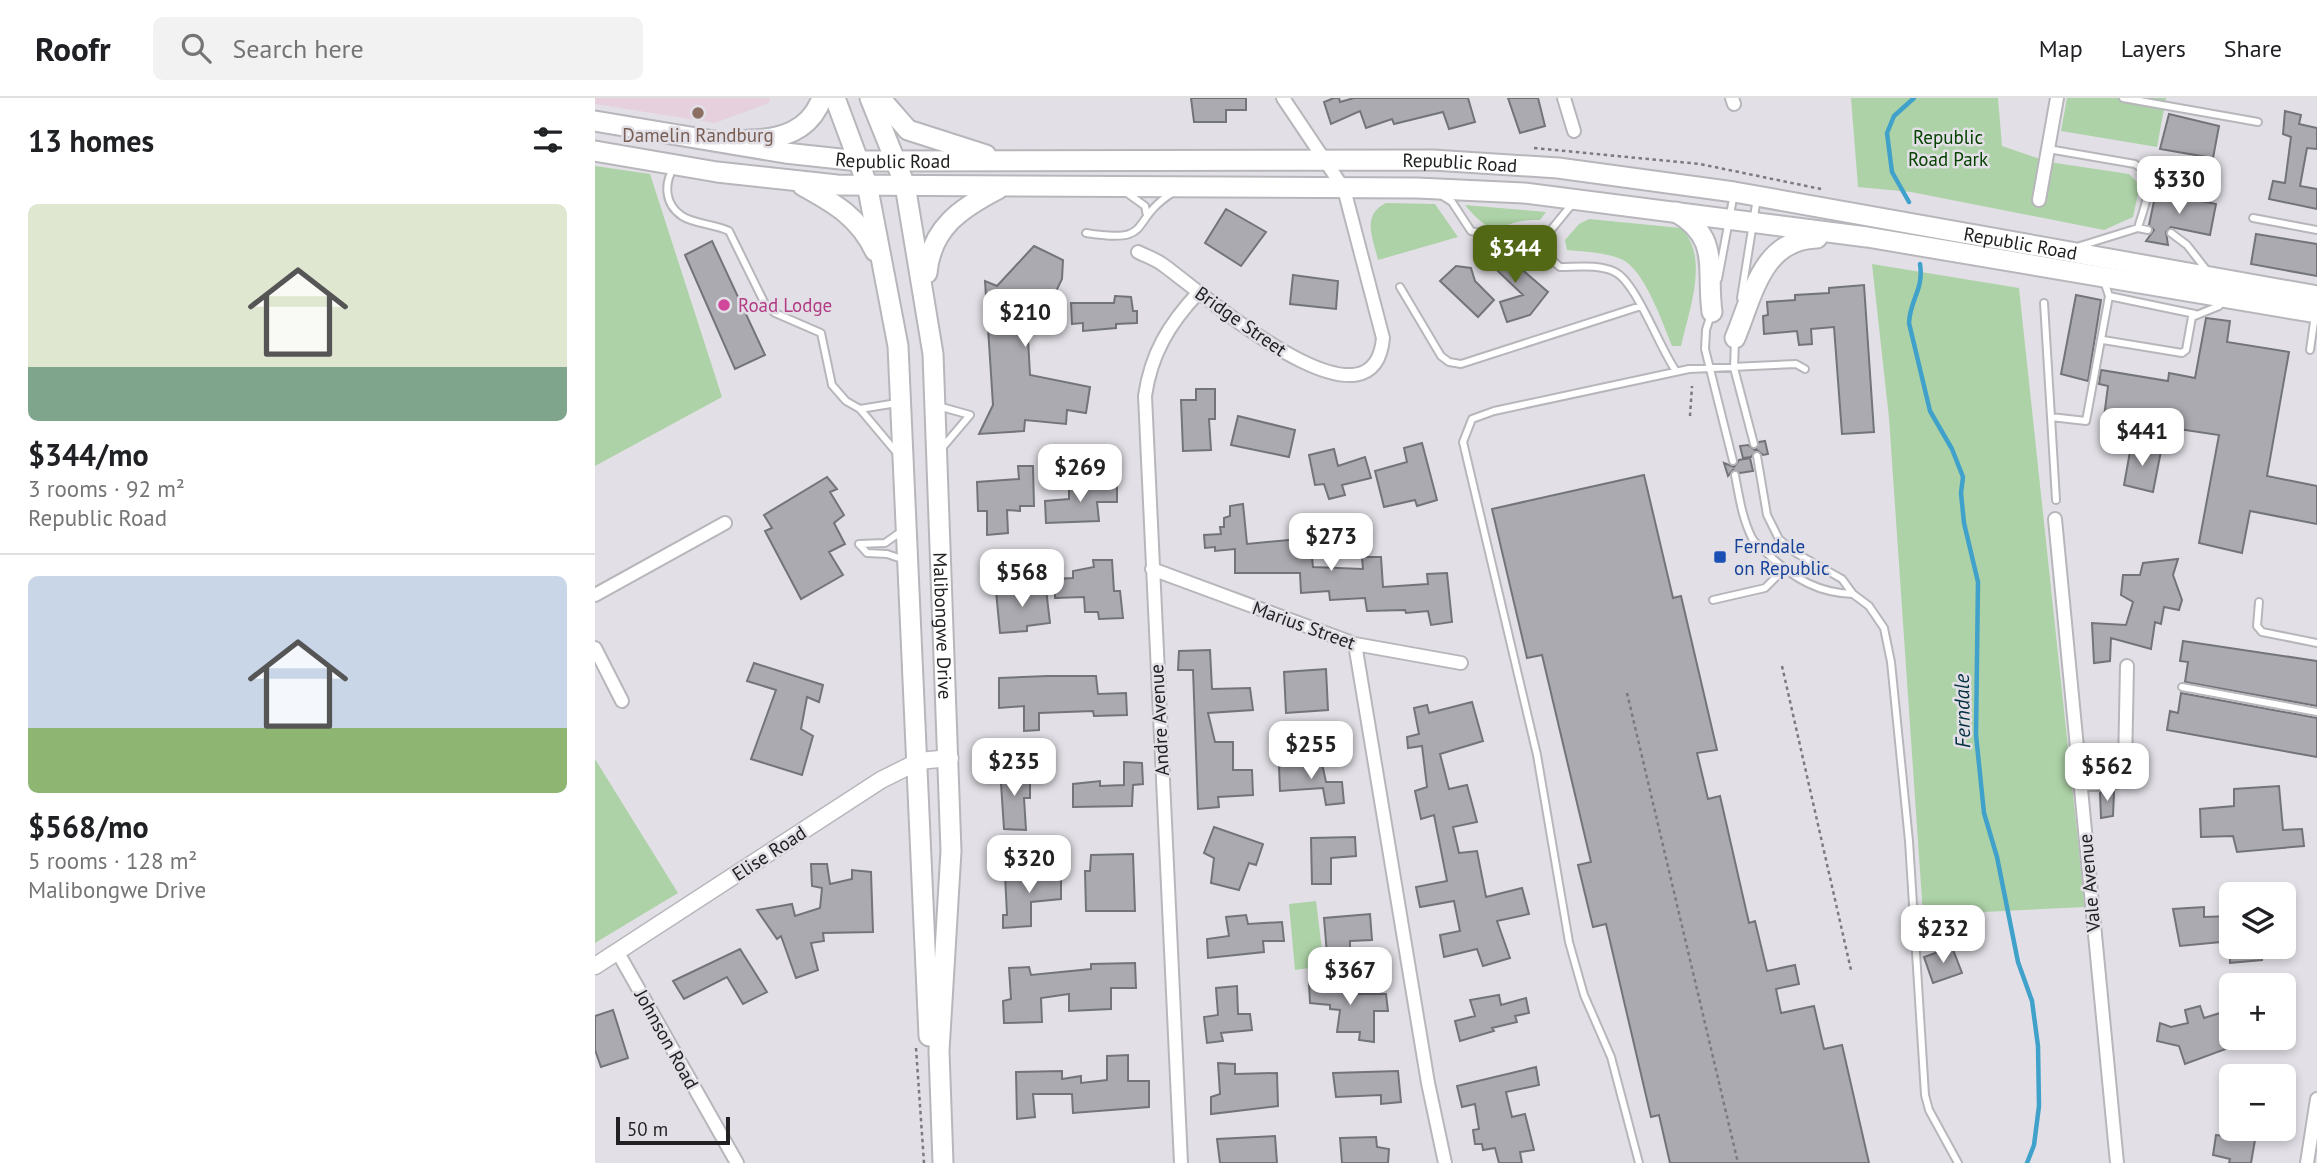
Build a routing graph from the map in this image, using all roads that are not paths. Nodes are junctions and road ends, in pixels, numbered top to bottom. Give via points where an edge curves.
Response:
1 (822, 98) edge
2 (835, 98) edge
3 (870, 98) edge
4 (880, 98) edge
5 (1283, 98) edge
6 (1564, 98) edge
7 (2057, 98) edge
8 (2123, 98) edge
9 (595, 121) edge
10 (2258, 122) dead end
11 (1574, 131) dead end
12 (702, 140) junction
13 (2049, 149) junction
14 (595, 151) edge
15 (1002, 160) junction
16 (859, 161) junction
17 (895, 161) junction
18 (1324, 162) junction
19 (674, 165) junction
20 (2149, 180) junction
21 (796, 182) junction
22 (867, 184) junction
23 (905, 185) junction
24 (1003, 186) junction
25 (1116, 187) junction
26 (1182, 187) junction
27 (1417, 188) junction
28 (1344, 189) junction
29 (1734, 192) junction
30 (2213, 192) dead end
31 (1758, 197) junction
32 (1576, 199) junction
33 (2039, 200) dead end
34 (1673, 211) junction
35 (1147, 216) junction
36 (1730, 217) junction
37 (2253, 218) dead end
38 (1753, 221) junction
39 (2139, 228) junction
40 (2148, 230) dead end
41 (2317, 230) edge
42 (1086, 233) dead end
43 (2171, 233) dead end
44 (1867, 237) junction
45 (1538, 247) junction
46 (2054, 249) junction
47 (1138, 252) dead end
48 (2098, 274) junction
49 (886, 276) junction
50 (2212, 278) junction
51 (1400, 287) dead end
52 (925, 291) junction
53 (1198, 293) junction
54 (2109, 296) junction
55 (2226, 296) junction
56 (2044, 303) dead end
57 (1641, 306) junction
58 (2317, 307) edge
59 (1711, 313) junction
60 (2195, 314) junction
61 (1735, 338) junction
62 (2103, 340) junction
63 (2310, 350) dead end
64 (1709, 367) junction
65 (1734, 368) junction
66 (1805, 369) dead end
67 (1676, 371) junction
68 (902, 402) junction
69 (936, 405) junction
70 (860, 409) junction
71 (2052, 417) junction
72 (1754, 444) dead end
73 (938, 454) junction
74 (1757, 456) dead end
75 (1733, 461) dead end
76 (905, 463) junction
77 (1735, 475) dead end
78 (2056, 500) dead end
79 (2055, 519) dead end
80 (725, 523) dead end
81 (907, 524) junction
82 (909, 562) junction
83 (1152, 569) junction
84 (1784, 569) junction
85 (595, 594) edge
86 (1853, 594) junction
87 (1713, 600) dead end
88 (2259, 602) dead end
89 (2317, 643) edge
90 (1355, 644) junction
91 (595, 648) edge
92 (1461, 663) dead end
93 (2127, 666) dead end
94 (2182, 687) dead end
95 (622, 701) dead end
96 (2317, 712) edge
97 (950, 758) junction
98 (919, 761) junction
99 (2113, 783) dead end
100 (2079, 784) junction
101 (2099, 784) dead end
102 (617, 951) junction
103 (595, 966) edge
104 (2317, 1099) edge
105 (737, 1163) edge
106 (936, 1163) edge
107 (943, 1163) edge
108 (1181, 1163) edge
109 (1445, 1163) edge
110 (1639, 1163) edge
111 (1958, 1163) edge
112 (2117, 1163) edge
113 (2307, 1163) edge

1 - 12 main road via 811,119 792,133 760,140
2 - 16 main road, Malibongwe Drive
3 - 17 main road, Malibongwe Drive
4 - 15 main road via 908,130
5 - 18 street
6 - 11 street
7 - 13 street
8 - 10 lane
9 - 12 main road, Republic Road
12 - 16 main road, Republic Road
13 - 20 lane via 2135,164
13 - 33 street
14 - 19 main road, Republic Road
15 - 17 main road, Republic Road
15 - 18 main road, Republic Road
16 - 17 main road, Republic Road
16 - 22 main road, Malibongwe Drive
17 - 23 main road, Malibongwe Drive
18 - 28 street
18 - 29 main road, Republic Road via 1490,162
19 - 21 main road, Republic Road
19 - 70 lane via 667,179 667,197 681,216 729,231 765,304 821,333 832,385
20 - 30 lane
20 - 39 lane
21 - 22 main road, Republic Road
21 - 49 main road via 841,207 860,225
22 - 23 main road, Republic Road
22 - 49 main road, Malibongwe Drive
23 - 24 main road, Republic Road
23 - 52 main road, Malibongwe Drive
24 - 25 main road, Republic Road
24 - 52 main road via 964,208 939,231 928,262
25 - 26 main road, Republic Road
25 - 35 lane via 1145,206
26 - 28 main road, Republic Road
26 - 35 lane
27 - 28 main road, Republic Road
27 - 32 main road, Republic Road
27 - 45 lane via 1452,202 1471,231
28 - 53 street, Bridge Street via 1383,338 1375,366 1347,373 1301,361
29 - 31 main road, Republic Road
29 - 36 lane
31 - 38 lane
31 - 46 main road, Republic Road
32 - 34 main road, Republic Road
32 - 45 lane
34 - 36 main road, Republic Road
34 - 59 main road via 1698,227 1708,246
35 - 42 lane via 1130,236
36 - 38 main road, Republic Road
36 - 59 lane
37 - 41 lane
38 - 44 main road, Republic Road
38 - 61 lane
39 - 40 lane
39 - 46 lane via 2098,243
43 - 50 lane via 2187,245
44 - 48 main road, Republic Road
44 - 61 main road via 1807,238 1785,244 1764,268
45 - 57 lane via 1560,267 1615,272
46 - 50 main road, Republic Road
47 - 53 street, Bridge Street via 1161,263
48 - 54 lane
48 - 55 main road, Republic Road
49 - 68 main road, Malibongwe Drive
50 - 58 main road, Republic Road
51 - 57 lane via 1441,355 1461,364
52 - 69 main road, Malibongwe Drive
53 - 83 street, Andre Avenue via 1162,338 1148,374
54 - 60 lane
54 - 62 lane
55 - 58 main road, Republic Road
55 - 60 lane via 2219,306
56 - 71 lane
57 - 67 lane
58 - 63 lane
59 - 64 lane via 1706,330
60 - 62 lane via 2182,354
61 - 65 lane
62 - 71 lane via 2086,421
64 - 65 lane
64 - 67 lane
64 - 75 lane
65 - 66 lane via 1796,363
65 - 72 lane
67 - 110 lane via 1494,411 1472,419 1463,442 1537,755 1569,942 1584,995 1611,1057
68 - 70 lane
68 - 76 main road, Malibongwe Drive
69 - 73 main road, Malibongwe Drive
69 - 73 lane via 970,415
70 - 76 lane
71 - 78 lane
73 - 97 main road, Malibongwe Drive
74 - 86 lane via 1766,515 1779,540 1842,579
76 - 81 main road, Malibongwe Drive
77 - 84 lane via 1753,540
79 - 100 street, Vale Avenue
80 - 85 street
81 - 82 main road, Malibongwe Drive
81 - 82 lane via 889,541 859,544 867,552
82 - 98 main road, Malibongwe Drive
83 - 90 street, Marius Street
83 - 108 street, Andre Avenue
84 - 86 lane via 1821,590
84 - 87 lane via 1765,588
86 - 111 lane via 1878,617 1889,645 1909,841 1925,1095
88 - 89 lane via 2257,626 2262,632
90 - 92 street, Marius Street
90 - 109 street
91 - 95 street
93 - 99 street via 2125,766 2119,781
94 - 96 lane
97 - 98 street, Elise Road
97 - 107 main road, Malibongwe Drive via 951,851 939,1051
98 - 102 street, Elise Road via 881,780
98 - 106 main road, Malibongwe Drive
100 - 101 street
100 - 112 street, Vale Avenue
102 - 103 street, Elise Road
102 - 105 street, Johnson Road
104 - 113 street

